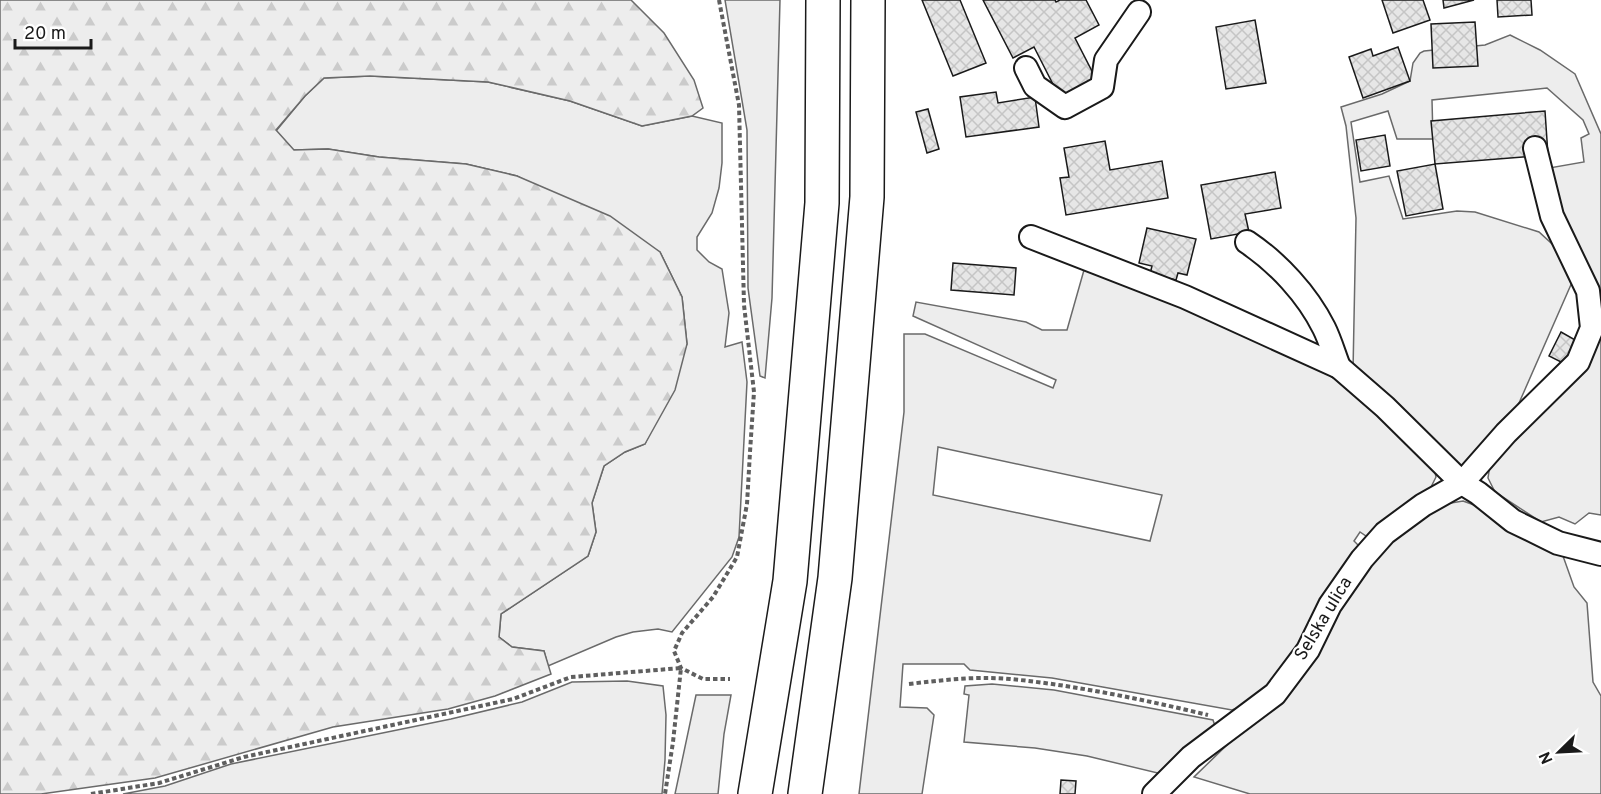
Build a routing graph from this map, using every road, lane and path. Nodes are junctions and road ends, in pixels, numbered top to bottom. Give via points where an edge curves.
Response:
1 (719, 0) edge
2 (823, 0) edge
3 (868, 0) edge
4 (1140, 4) edge
5 (1026, 68) dead end
6 (1535, 148) dead end
7 (1031, 237) dead end
8 (1247, 242) dead end
9 (1339, 367) junction
10 (1462, 483) junction
11 (1601, 554) edge
12 (681, 668) junction
13 (730, 679) dead end
14 (909, 684) dead end
15 (1238, 722) junction
16 (91, 794) edge
17 (665, 794) edge
18 (754, 794) edge
19 (805, 794) edge
20 (1154, 794) edge

1 - 12 path via 739,105 744,305 754,392 747,504 737,556 713,597 682,633 674,651
2 - 18 highway via 822,203 791,570
3 - 19 highway via 867,197 835,578
4 - 5 street via 1106,60 1102,87 1065,107 1035,86
6 - 10 street, Selska ulica via 1552,216 1588,291 1592,328 1578,362
7 - 9 street via 1185,297
8 - 9 street via 1296,287 1324,328
9 - 10 street
10 - 11 street via 1513,521 1558,543
10 - 15 street, Selska ulica via 1385,533 1330,605 1308,650 1275,694
12 - 13 path via 703,679
12 - 16 path via 571,676 513,699 244,757 159,783
12 - 17 path
14 - 15 path via 960,678 1009,679
15 - 20 street, Selska ulica via 1191,757

